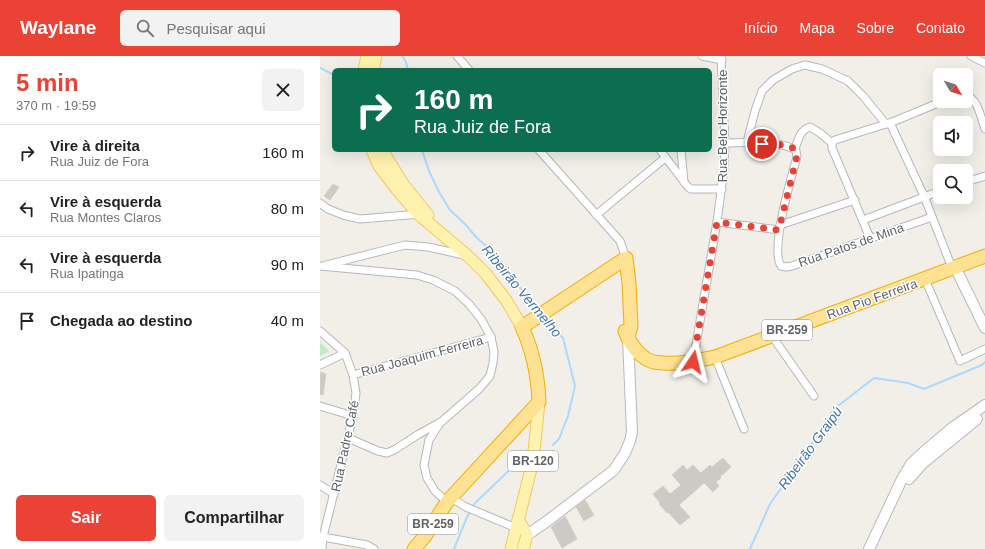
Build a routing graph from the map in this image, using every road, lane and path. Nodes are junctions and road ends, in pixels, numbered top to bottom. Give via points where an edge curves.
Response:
1 (367, 56) edge
2 (376, 56) edge
3 (457, 56) edge
4 (702, 56) edge
5 (971, 56) edge
6 (722, 58) edge
7 (985, 63) edge
8 (364, 68) edge
9 (373, 68) edge
10 (467, 68) edge
11 (973, 100) edge
12 (933, 105) edge
13 (888, 124) junction
14 (985, 129) edge
15 (747, 142) junction
16 (725, 143) junction
17 (832, 143) junction
18 (794, 149) junction
19 (373, 152) edge
20 (383, 152) edge
21 (541, 152) edge
22 (661, 152) edge
23 (681, 152) edge
24 (665, 158) junction
25 (985, 176) edge
26 (973, 180) edge
27 (684, 183) junction
28 (722, 189) junction
29 (933, 193) edge
30 (924, 196) junction
31 (854, 200) junction
32 (320, 203) edge
33 (422, 213) junction
34 (596, 214) junction
35 (932, 217) junction
36 (863, 220) junction
37 (717, 222) junction
38 (779, 228) junction
39 (870, 238) junction
40 (468, 256) junction
41 (985, 256) edge
42 (626, 264) junction
43 (320, 266) edge
44 (954, 268) junction
45 (924, 279) junction
46 (522, 327) junction
47 (985, 328) edge
48 (320, 331) edge
49 (772, 336) junction
50 (491, 337) junction
51 (628, 338) junction
52 (985, 349) edge
53 (345, 353) junction
54 (715, 357) junction
55 (693, 362) junction
56 (320, 365) edge
57 (353, 375) junction
58 (814, 396) dead end
59 (539, 402) junction
60 (985, 405) edge
61 (320, 406) edge
62 (985, 413) edge
63 (353, 416) junction
64 (440, 423) junction
65 (744, 429) dead end
66 (348, 438) junction
67 (320, 485) edge
68 (334, 494) junction
69 (449, 500) junction
70 (517, 523) junction
71 (527, 535) junction
72 (323, 538) junction
73 (322, 547) edge
74 (511, 547) edge
75 (523, 548) edge
76 (374, 549) edge
77 (414, 549) edge
78 (869, 549) edge
79 (874, 549) edge

1 - 8 main road
2 - 9 main road
3 - 10 street
4 - 6 street
5 - 7 street
6 - 16 street, Rua Belo Horizonte
11 - 14 street
12 - 13 street
13 - 15 street via 848,81 822,69 805,65 772,80 762,91 754,111
13 - 17 street
13 - 30 street
15 - 16 street
15 - 18 street via 789,146
16 - 28 street, Rua Belo Horizonte
17 - 18 street via 810,127 799,137
17 - 31 street
18 - 38 street via 797,156
19 - 33 main road via 388,179
20 - 33 main road, BR-120
21 - 34 street
22 - 24 street
23 - 27 street
24 - 27 street
24 - 34 street
25 - 26 street
27 - 28 street via 692,188
28 - 37 street, Rua Belo Horizonte
29 - 30 street
30 - 35 street
30 - 36 street
31 - 36 street
31 - 38 street
32 - 33 street via 343,215 360,219
33 - 40 main road, BR-120
34 - 42 street via 620,241
35 - 39 street, Rua Patos de Mina
35 - 44 street
36 - 39 street
37 - 38 street
37 - 55 street, Rua Belo Horizonte
38 - 39 street, Rua Patos de Mina via 778,260 781,266 786,267
40 - 43 street via 405,245
40 - 46 main road, BR-120 via 506,300
41 - 44 highway, Rua Pio Ferreira / BR-259
42 - 46 highway
42 - 51 highway via 631,326
43 - 50 street via 417,275 433,280 456,291 481,319
44 - 45 highway, Rua Pio Ferreira / BR-259
44 - 47 street
45 - 49 highway, Rua Pio Ferreira / BR-259
45 - 52 street via 960,361
46 - 59 highway, BR-120 via 532,353
48 - 53 street, Rua Padre Café
49 - 54 highway, Rua Pio Ferreira / BR-259
49 - 58 street
50 - 57 street, Rua Joaquim Ferreira
50 - 64 street via 494,363 490,376
51 - 55 highway, Rua Pio Ferreira / BR-259 via 643,357 652,362
51 - 71 street via 632,432 625,453 614,470
53 - 56 street
53 - 57 street, Rua Padre Café
54 - 55 highway, Rua Pio Ferreira / BR-259
54 - 65 street
57 - 63 street, Rua Padre Café via 356,393
59 - 69 highway, BR-259
59 - 70 main road, BR-120 via 533,461
60 - 78 street via 952,428 911,464
61 - 63 street
62 - 79 street via 923,462 910,476
63 - 66 street, Rua Padre Café
64 - 66 street via 387,453
64 - 69 street via 429,440 424,465 435,492
66 - 68 street, Rua Padre Café
67 - 68 street
68 - 72 street, Rua Padre Café
69 - 70 street
69 - 77 highway, BR-259
70 - 71 main road
70 - 74 main road, BR-120
71 - 75 main road
72 - 73 street, Rua Padre Café
72 - 76 street via 367,545
74 - 75 main road

